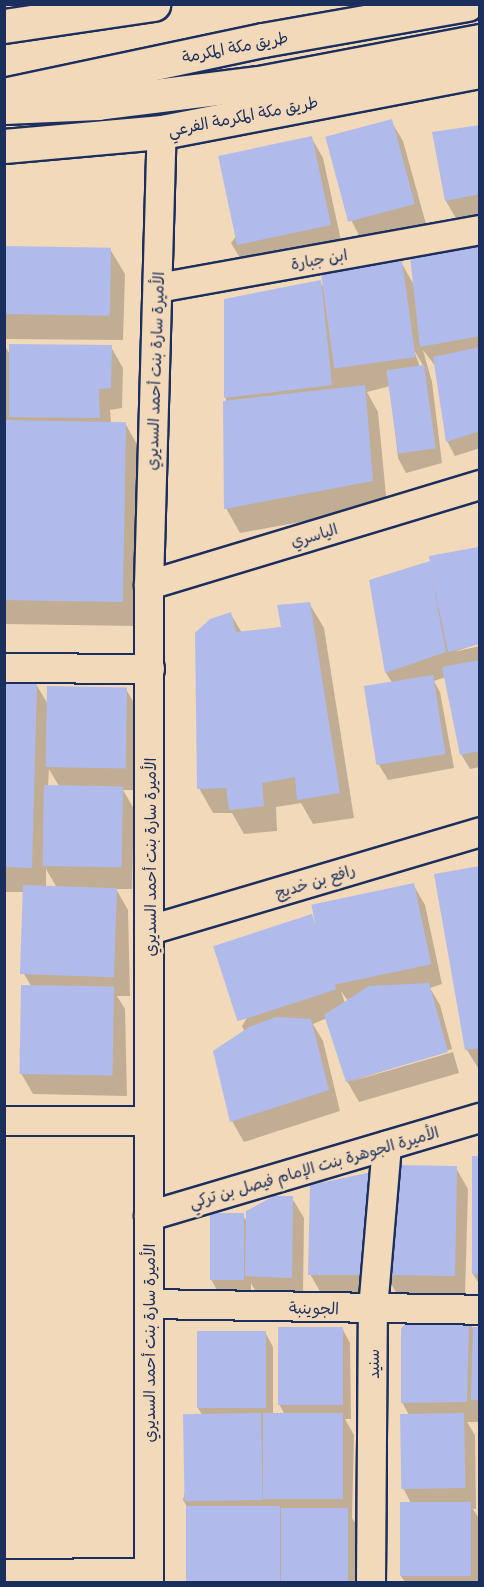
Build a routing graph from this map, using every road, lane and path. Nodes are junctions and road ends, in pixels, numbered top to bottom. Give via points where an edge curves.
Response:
1 (22, 4) edge
2 (153, 4) edge
3 (467, 4) edge
4 (4, 12) edge
5 (4, 26) edge
6 (480, 41) edge
7 (480, 71) edge
8 (4, 95) edge
9 (4, 107) edge
10 (162, 132) junction
11 (4, 146) edge
12 (480, 230) edge
13 (158, 288) junction
14 (480, 485) edge
15 (149, 585) junction
16 (4, 668) edge
17 (150, 669) junction
18 (480, 832) edge
19 (150, 930) junction
20 (480, 1118) edge
21 (4, 1121) edge
22 (149, 1121) junction
23 (387, 1146) junction
24 (149, 1216) junction
25 (149, 1304) junction
26 (373, 1309) junction
27 (480, 1310) edge
28 (4, 1574) edge
29 (149, 1578) edge
30 (371, 1582) edge

1 - 4 main road
2 - 5 main road
3 - 8 main road, طريق مكة المكرمة via 263,40
6 - 9 main road via 259,83 98,103
7 - 10 main road, طريق مكة المكرمة الفرعي
10 - 11 main road, طريق مكة المكرمة الفرعي
10 - 13 street, الأميرة سارة بنت أحمد السديري
12 - 13 street, ابن جبارة
13 - 15 street, الأميرة سارة بنت أحمد السديري
14 - 15 street, الياسري
15 - 17 street, الأميرة سارة بنت أحمد السديري
16 - 17 street
17 - 19 street, الأميرة سارة بنت أحمد السديري
18 - 19 street, رافع بن خديج
19 - 22 street, الأميرة سارة بنت أحمد السديري
20 - 23 street, الأميرة الجوهرة بنت الإمام فيصل بن تركي
21 - 22 street
22 - 24 street, الأميرة سارة بنت أحمد السديري
23 - 24 street, الأميرة الجوهرة بنت الإمام فيصل بن تركي
23 - 26 street, سنيد
24 - 25 street, الأميرة سارة بنت أحمد السديري
25 - 26 street, الجوينبة
25 - 29 street, الأميرة سارة بنت أحمد السديري
26 - 27 street, الجوينبة
26 - 30 street, سنيد
28 - 29 street

